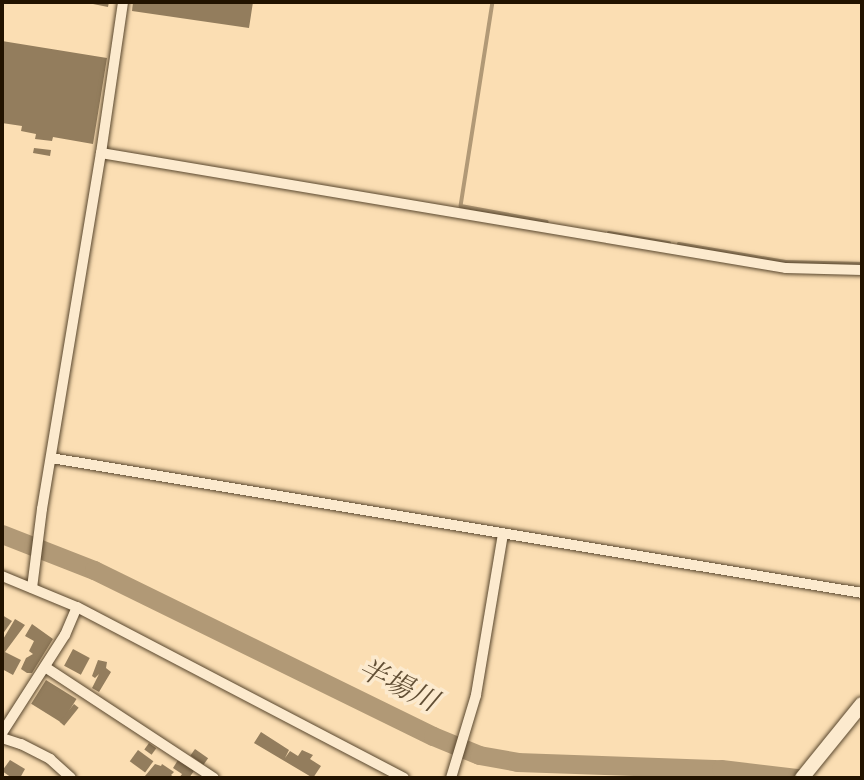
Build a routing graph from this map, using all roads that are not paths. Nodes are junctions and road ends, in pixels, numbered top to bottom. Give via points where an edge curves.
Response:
1 (122, 2) edge
2 (101, 153) junction
3 (862, 270) edge
4 (51, 458) junction
5 (503, 534) junction
6 (2, 576) edge
7 (33, 585) junction
8 (862, 593) edge
9 (77, 607) junction
10 (45, 667) junction
11 (862, 704) edge
12 (2, 736) edge
13 (71, 778) edge
14 (214, 778) edge
15 (404, 778) edge
16 (451, 778) edge
17 (802, 778) edge

1 - 2 street
2 - 3 street via 786,268
2 - 4 street
4 - 5 street
4 - 7 street
5 - 8 street
5 - 16 street via 476,695
6 - 7 street
7 - 9 street
9 - 10 street
9 - 15 street
10 - 12 street
10 - 14 street
11 - 17 street
12 - 13 street via 50,759

